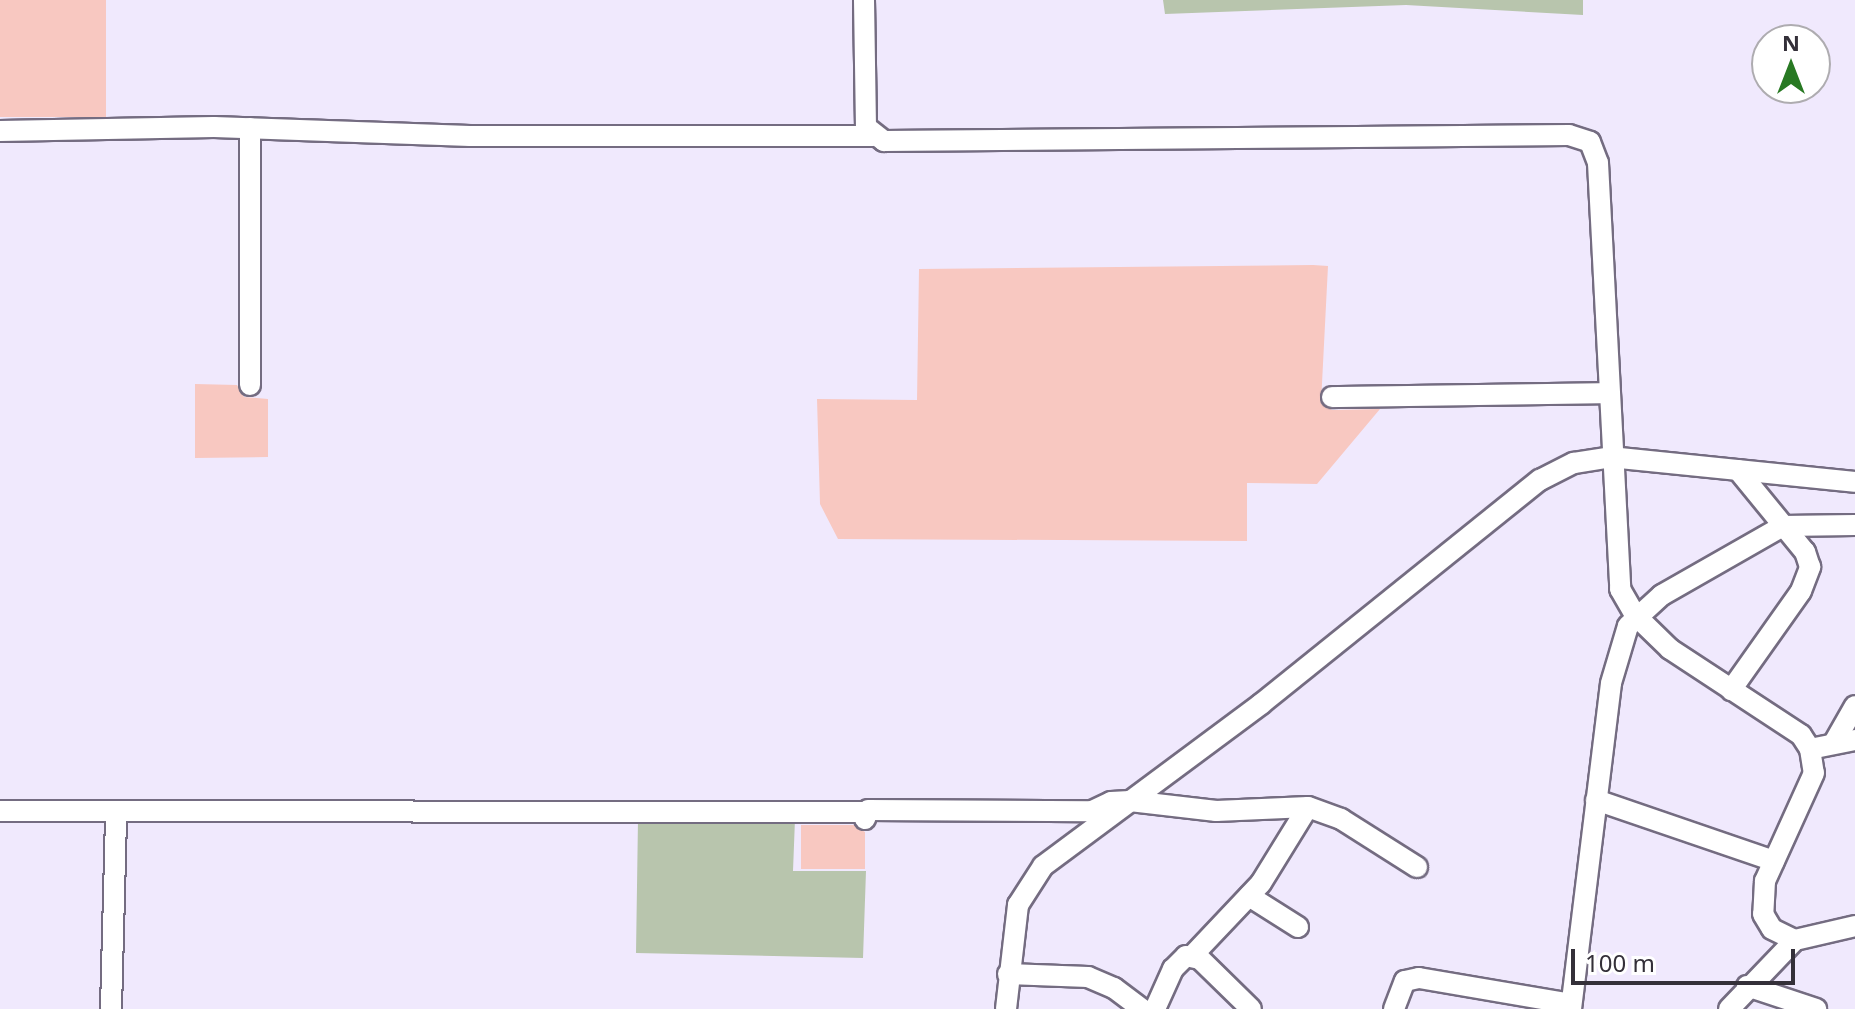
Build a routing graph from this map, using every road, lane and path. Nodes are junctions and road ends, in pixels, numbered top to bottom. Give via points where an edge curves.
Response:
1 (864, 0) edge
2 (250, 128) junction
3 (0, 131) edge
4 (873, 136) junction
5 (250, 385) dead end
6 (1607, 393) junction
7 (1332, 397) dead end
8 (1610, 457) junction
9 (1738, 470) junction
10 (1855, 482) edge
11 (1855, 525) edge
12 (1783, 526) junction
13 (1635, 615) junction
14 (1731, 690) junction
15 (1855, 706) edge
16 (1845, 740) edge
17 (1810, 749) junction
18 (1596, 800) junction
19 (1130, 801) junction
20 (1308, 807) junction
21 (0, 811) edge
22 (116, 812) junction
23 (1774, 861) junction
24 (1417, 867) dead end
25 (1249, 896) junction
26 (1855, 926) edge
27 (1298, 927) dead end
28 (1795, 940) junction
29 (1192, 956) junction
30 (1008, 974) junction
31 (1747, 986) junction
32 (1571, 1006) edge
33 (111, 1009) edge
34 (1006, 1009) edge
35 (1142, 1009) edge
36 (1155, 1009) edge
37 (1251, 1009) edge
38 (1394, 1009) edge
39 (1729, 1009) edge
40 (1816, 1009) edge

1 - 4 street via 863,106
2 - 3 street
2 - 4 street via 470,136
2 - 5 street
4 - 6 street via 894,142 1569,135 1590,142 1598,163
6 - 7 street
6 - 8 street
8 - 9 street
8 - 13 street via 1617,580
8 - 19 street via 1574,463 1540,480 1261,704
9 - 10 street
9 - 12 street
11 - 12 street
12 - 13 street
12 - 14 street via 1810,560 1809,577
13 - 14 street via 1670,649
13 - 18 street via 1611,683
14 - 17 street via 1801,735
15 - 16 street
16 - 17 street
17 - 23 street via 1814,773
18 - 23 street
18 - 32 street
19 - 20 street via 1204,810
19 - 22 street via 1092,811 864,815
19 - 30 street via 1051,859 1027,885 1013,925
20 - 24 street via 1341,819
20 - 25 street via 1283,854
21 - 22 street
22 - 33 street
23 - 28 street via 1765,881 1763,914 1772,929
25 - 27 street
25 - 29 street
26 - 28 street
28 - 31 street
29 - 36 street via 1173,969
29 - 37 street
30 - 34 street
30 - 35 street via 1088,977
31 - 39 street
31 - 40 street
32 - 38 street via 1419,978 1405,981

